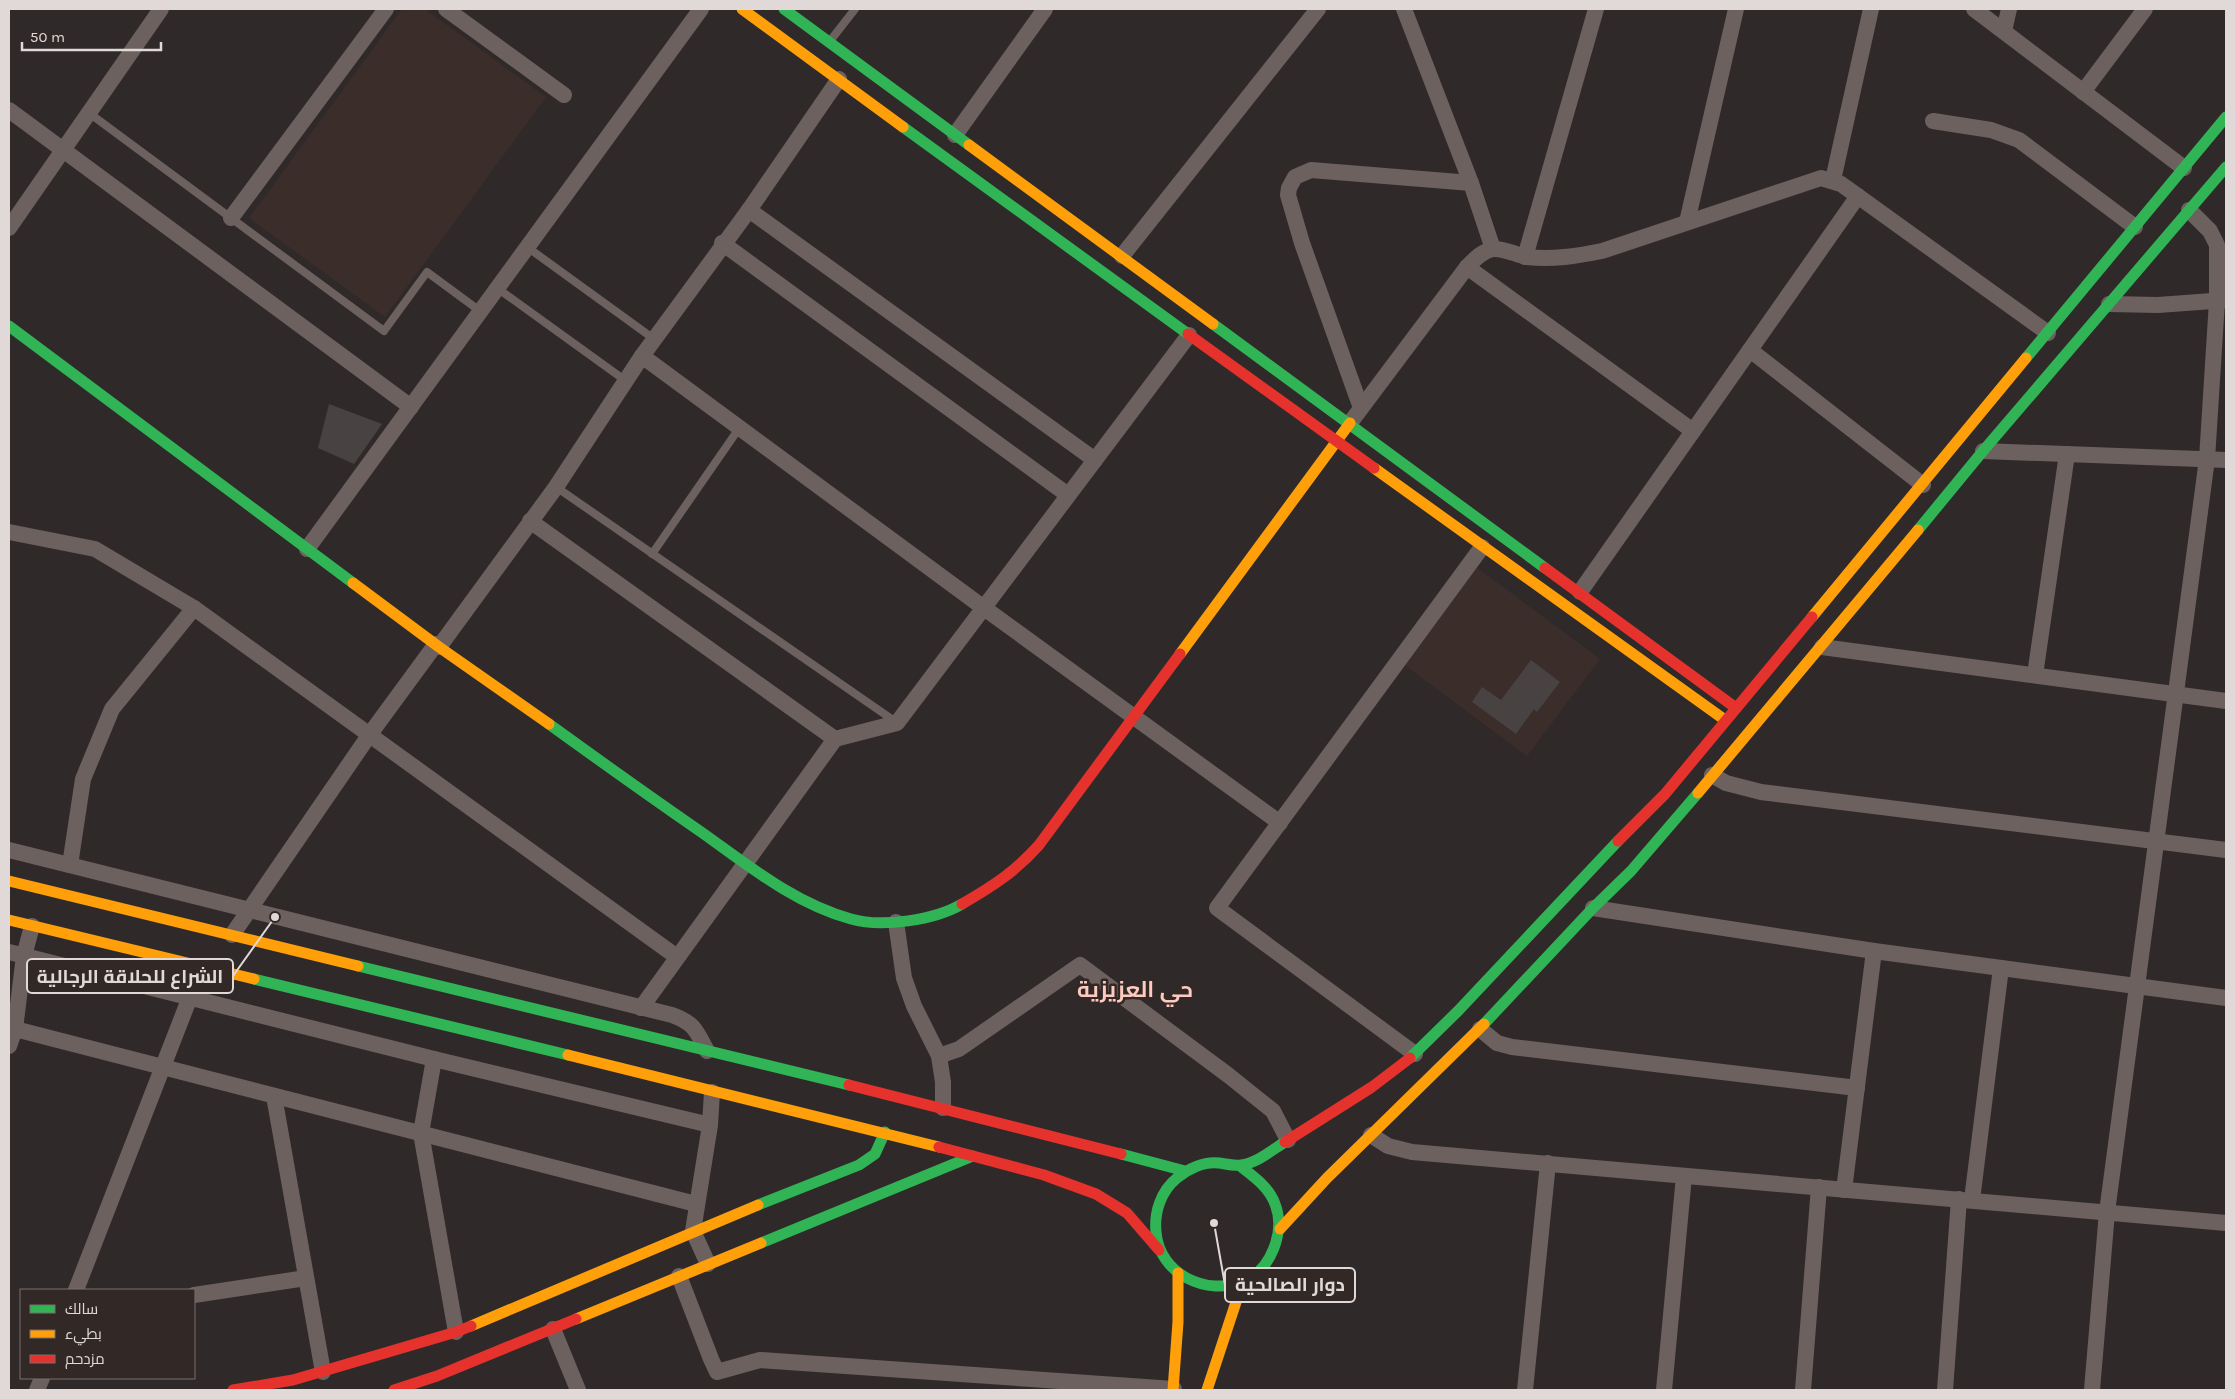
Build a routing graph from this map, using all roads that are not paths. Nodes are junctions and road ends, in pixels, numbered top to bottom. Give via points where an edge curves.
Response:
1 (160, 9) edge
2 (386, 9) edge
3 (701, 9) edge
4 (742, 9) edge
5 (855, 9) edge
6 (1045, 9) edge
7 (1318, 9) edge
8 (1404, 9) edge
9 (1596, 9) edge
10 (1736, 9) edge
11 (1871, 9) edge
12 (1974, 9) edge
13 (2009, 9) edge
14 (2144, 9) edge
15 (449, 10) edge
16 (791, 11) edge
17 (2004, 31) junction
18 (829, 43) junction
19 (838, 80) junction
20 (2083, 92) junction
21 (564, 95) dead end
22 (9, 110) edge
23 (89, 113) junction
24 (2226, 118) edge
25 (1933, 121) dead end
26 (955, 135) junction
27 (63, 150) junction
28 (2226, 167) edge
29 (2184, 168) junction
30 (1833, 180) junction
31 (1471, 183) junction
32 (2210, 187) junction
33 (2226, 187) edge
34 (1858, 196) junction
35 (749, 210) junction
36 (2189, 210) junction
37 (230, 218) junction
38 (1687, 222) junction
39 (2135, 227) junction
40 (9, 228) edge
41 (722, 243) junction
42 (527, 247) junction
43 (1493, 249) junction
44 (1122, 256) junction
45 (1525, 257) junction
46 (1467, 267) junction
47 (497, 288) junction
48 (2221, 301) edge
49 (2109, 304) junction
50 (480, 311) junction
51 (9, 326) edge
52 (2048, 334) junction
53 (1189, 335) junction
54 (654, 339) junction
55 (1750, 350) junction
56 (642, 356) junction
57 (626, 381) junction
58 (411, 406) junction
59 (1361, 408) junction
60 (1350, 424) junction
61 (740, 427) junction
62 (1693, 431) junction
63 (1336, 442) junction
64 (1983, 451) junction
65 (2067, 454) junction
66 (1095, 460) junction
67 (2207, 460) junction
68 (2226, 460) edge
69 (1923, 485) junction
70 (556, 487) junction
71 (1068, 495) junction
72 (530, 521) junction
73 (9, 532) edge
74 (1482, 547) junction
75 (307, 549) junction
76 (652, 554) junction
77 (1580, 592) junction
78 (194, 608) junction
79 (984, 608) junction
80 (438, 646) junction
81 (1822, 647) junction
82 (2035, 675) junction
83 (2176, 694) junction
84 (2226, 701) edge
85 (1736, 708) junction
86 (1134, 718) junction
87 (1725, 720) junction
88 (898, 723) junction
89 (370, 734) junction
90 (835, 739) junction
91 (1712, 775) junction
92 (1280, 823) junction
93 (2156, 842) junction
94 (9, 850) edge
95 (2226, 850) edge
96 (745, 863) junction
97 (70, 865) junction
98 (9, 881) edge
99 (1593, 908) junction
100 (249, 910) junction
101 (9, 920) edge
102 (896, 922) junction
103 (32, 926) junction
104 (232, 935) junction
105 (1874, 951) junction
106 (17, 954) edge
107 (677, 957) junction
108 (2001, 968) junction
109 (2137, 986) junction
110 (190, 997) junction
111 (2226, 998) edge
112 (641, 1008) junction
113 (1480, 1029) junction
114 (12, 1030) edge
115 (9, 1046) edge
116 (706, 1051) junction
117 (1415, 1054) junction
118 (939, 1056) junction
119 (434, 1059) junction
120 (163, 1067) junction
121 (1857, 1088) junction
122 (712, 1092) junction
123 (274, 1096) junction
124 (943, 1108) junction
125 (710, 1126) junction
126 (885, 1132) junction
127 (421, 1134) junction
128 (1371, 1135) junction
129 (1288, 1140) junction
130 (973, 1156) junction
131 (1548, 1163) junction
132 (1240, 1166) junction
133 (1185, 1171) junction
134 (1684, 1176) junction
135 (1819, 1187) junction
136 (1844, 1190) junction
137 (1965, 1200) junction
138 (696, 1204) junction
139 (2107, 1212) junction
140 (2226, 1223) edge
141 (1280, 1229) junction
142 (693, 1231) junction
143 (1161, 1252) junction
144 (708, 1264) junction
145 (1178, 1273) junction
146 (679, 1276) junction
147 (306, 1278) junction
148 (1243, 1281) junction
149 (76, 1289) edge
150 (195, 1295) edge
151 (553, 1329) junction
152 (456, 1332) junction
153 (323, 1372) junction
154 (440, 1383) edge
155 (233, 1390) edge
156 (394, 1390) edge
157 (578, 1390) edge
158 (1178, 1390) edge
159 (1207, 1390) edge
160 (1525, 1390) edge
161 (1664, 1390) edge
162 (1803, 1390) edge
163 (1945, 1390) edge
164 (2092, 1390) edge

1 - 23 street
2 - 37 street
3 - 42 street
4 - 19 street
5 - 18 lane
6 - 26 street
7 - 44 street
8 - 31 street
9 - 45 street
10 - 38 street
11 - 30 street
12 - 17 street
13 - 17 street
14 - 20 street
15 - 21 street
16 - 18 street
17 - 20 street
18 - 26 street
19 - 35 street
19 - 53 street
20 - 29 street
22 - 27 street
23 - 27 street
23 - 37 lane
24 - 29 street
25 - 39 street via 1992,130 2019,140
26 - 44 street
27 - 40 street
27 - 58 street
28 - 32 street
29 - 39 street
30 - 34 street
30 - 38 street via 1813,180
31 - 43 street
31 - 59 street via 1310,170 1300,173 1292,182 1288,195 1302,243
32 - 33 street
32 - 36 street
34 - 52 street
34 - 55 street
35 - 41 street
35 - 66 street
36 - 48 street via 2210,231 2217,245
36 - 49 street
37 - 50 lane via 384,330 427,272
38 - 45 street via 1602,251 1557,258
39 - 52 street
41 - 54 street
41 - 71 street
42 - 47 street
42 - 54 lane
43 - 45 street
43 - 46 street via 1478,256
44 - 60 street
46 - 59 street
46 - 62 street
47 - 50 street
47 - 57 lane
48 - 49 street
48 - 67 street
49 - 64 street
50 - 58 street
51 - 75 street
52 - 69 street
53 - 63 street
53 - 66 street
54 - 56 street
55 - 62 street
55 - 69 street
56 - 57 street
56 - 61 street
57 - 70 street
58 - 75 street
59 - 60 street
60 - 63 street
60 - 77 street
61 - 76 lane
61 - 79 street
62 - 77 street
63 - 74 street
63 - 86 street
64 - 65 street
64 - 81 street
65 - 67 street
65 - 82 street
66 - 71 street
67 - 68 street
67 - 83 street
69 - 85 street
70 - 72 street
70 - 76 lane
71 - 79 street
72 - 80 street
72 - 90 street
73 - 78 street via 95,549
74 - 87 street
74 - 92 street
75 - 80 street
76 - 88 lane
77 - 85 street
78 - 89 street
78 - 97 street via 112,709 83,779
79 - 86 street
79 - 88 street
80 - 89 street
80 - 96 street
81 - 82 street
81 - 91 street
82 - 83 street
83 - 84 street
83 - 93 street
85 - 87 street
86 - 92 street
86 - 102 street via 1019,867 957,907 937,915
87 - 117 street via 1665,794
88 - 90 street
89 - 100 street
89 - 107 street
90 - 96 street
91 - 93 street via 1726,783 1761,792
91 - 99 street via 1631,871
92 - 117 street via 1217,908
93 - 95 street
93 - 109 street
94 - 97 street
96 - 102 street via 810,905 834,915 853,920
96 - 107 street
97 - 100 street
98 - 104 street
99 - 105 street
99 - 113 street
100 - 104 street
100 - 112 street
101 - 103 street
102 - 118 street via 904,978
103 - 106 street
103 - 122 street
104 - 116 street
105 - 108 street
105 - 121 street
106 - 110 street
106 - 114 street
107 - 112 street
108 - 109 street
108 - 137 street
109 - 111 street
109 - 139 street
110 - 119 street
110 - 120 street
112 - 116 street via 687,1020 695,1027
113 - 121 street via 1497,1043 1512,1047
113 - 128 street
114 - 115 street
114 - 120 street
116 - 124 street
117 - 129 street
118 - 124 street via 944,1082
118 - 129 street via 959,1049 1080,965 1273,1111
119 - 125 street
119 - 127 street
120 - 123 street
120 - 149 street
121 - 136 street
122 - 125 street
122 - 126 street
123 - 127 street
123 - 147 street
124 - 133 street
125 - 138 street
126 - 130 street
126 - 142 street via 878,1150 869,1160
127 - 138 street
127 - 152 street
128 - 131 street via 1388,1146 1412,1152
128 - 141 street
129 - 132 street
130 - 143 street via 1044,1175 1096,1194 1127,1213
130 - 144 street
131 - 134 street
131 - 160 street
132 - 133 street via 1212,1162
132 - 141 street via 1270,1191 1276,1203
133 - 143 street via 1166,1189 1158,1206 1154,1226
134 - 135 street
134 - 161 street
135 - 136 street
135 - 162 street
136 - 137 street
137 - 139 street
137 - 163 street
138 - 142 street
139 - 140 street
139 - 164 street
141 - 148 street via 1269,1260
142 - 144 street
142 - 152 street
143 - 145 street
144 - 146 street
145 - 148 street via 1209,1286 1221,1287
145 - 158 street
146 - 151 street
146 - 158 street via 717,1372 760,1360
147 - 150 street
147 - 153 street
148 - 159 street
151 - 154 street
151 - 157 street
152 - 153 street
153 - 155 street
154 - 156 street

